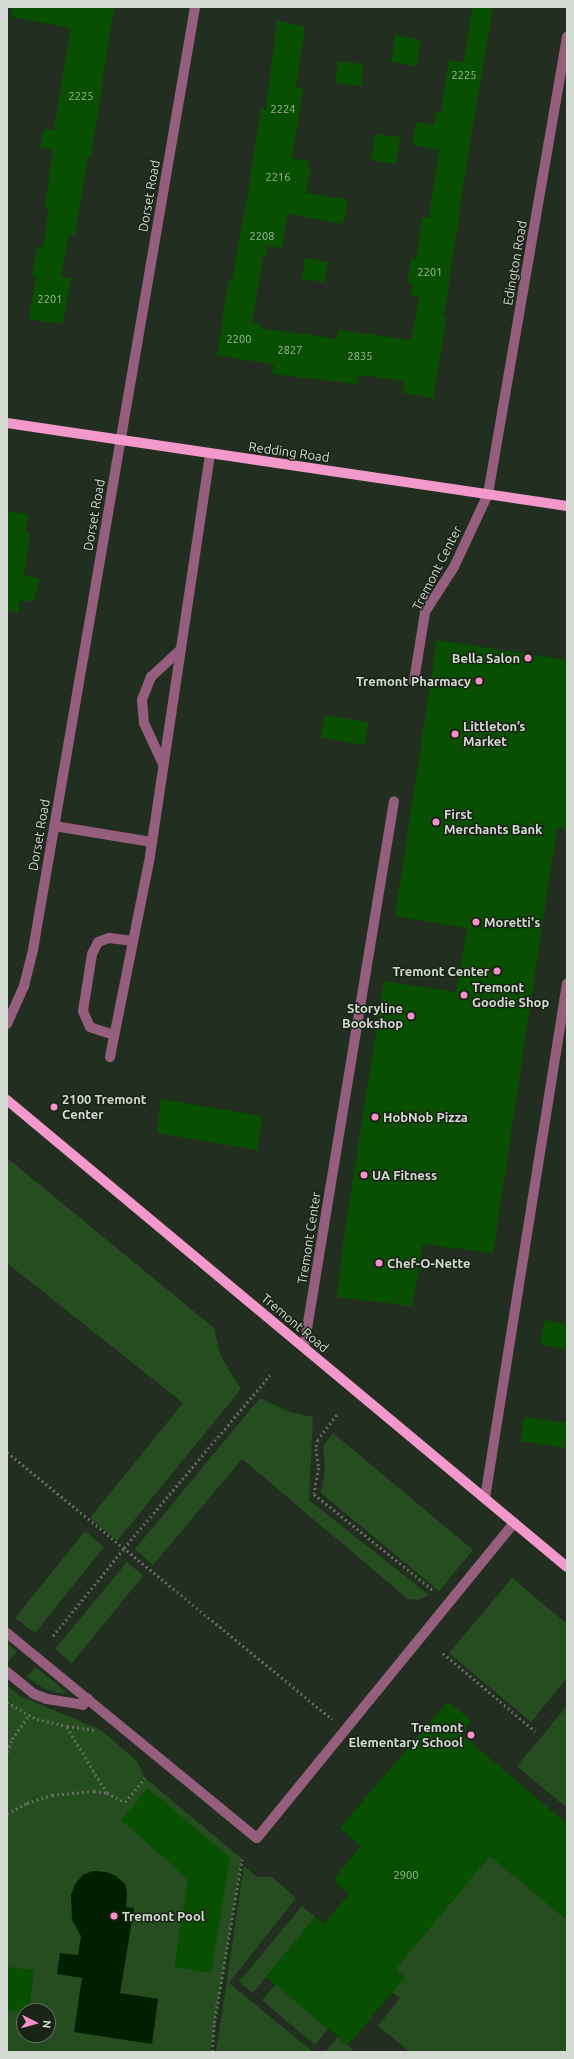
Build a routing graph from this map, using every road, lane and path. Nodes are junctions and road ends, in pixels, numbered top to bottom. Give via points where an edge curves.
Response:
1 (195, 7) edge
2 (567, 37) edge
3 (7, 423) edge
4 (119, 441) junction
5 (210, 454) junction
6 (488, 494) junction
7 (567, 506) edge
8 (181, 649) junction
9 (414, 681) dead end
10 (163, 765) junction
11 (394, 801) dead end
12 (54, 826) junction
13 (152, 842) junction
14 (133, 941) junction
15 (567, 983) edge
16 (7, 1024) edge
17 (114, 1035) junction
18 (110, 1057) dead end
19 (7, 1100) edge
20 (304, 1347) junction
21 (270, 1375) dead end
22 (337, 1415) dead end
23 (7, 1452) edge
24 (485, 1498) junction
25 (514, 1523) junction
26 (124, 1548) junction
27 (567, 1567) edge
28 (433, 1590) dead end
29 (7, 1634) edge
30 (53, 1636) dead end
31 (443, 1653) dead end
32 (7, 1672) edge
33 (88, 1699) junction
34 (7, 1702) edge
35 (29, 1715) junction
36 (67, 1726) junction
37 (101, 1730) dead end
38 (345, 1730) junction
39 (535, 1731) dead end
40 (364, 1746) dead end
41 (7, 1752) edge
42 (145, 1778) dead end
43 (107, 1793) junction
44 (7, 1814) edge
45 (242, 1858) dead end
46 (212, 2052) edge

1 - 4 street, Dorset Road
2 - 6 street, Edington Road
3 - 4 main road, Redding Road
4 - 5 main road, Redding Road
4 - 12 street, Dorset Road
5 - 6 main road, Redding Road
5 - 8 street
6 - 7 main road, Redding Road
6 - 9 street, Tremont Center via 454,567 426,612
8 - 10 street
8 - 10 street via 151,677 142,700 144,724
10 - 13 street
11 - 20 street, Tremont Center
12 - 13 street
12 - 16 street, Dorset Road via 24,986
13 - 14 street
14 - 17 street
14 - 17 street via 109,938 98,942 92,954 83,1011 90,1027
15 - 24 street
17 - 18 street
19 - 20 main road, Tremont Road
20 - 24 main road, Tremont Road
21 - 26 path
22 - 28 path via 318,1440 316,1449 320,1468 314,1494
23 - 26 path
24 - 25 main road, Tremont Road
25 - 27 main road, Tremont Road
25 - 38 street
26 - 30 path
26 - 38 path
29 - 33 street
31 - 39 path
32 - 33 street via 34,1694 47,1699 83,1705
33 - 38 street via 258,1838
34 - 35 path
35 - 36 path
35 - 41 path via 12,1739
36 - 37 path
36 - 43 path
38 - 40 path
42 - 43 path via 125,1802
43 - 44 path via 94,1791 52,1795 27,1803
45 - 46 path via 214,2023

